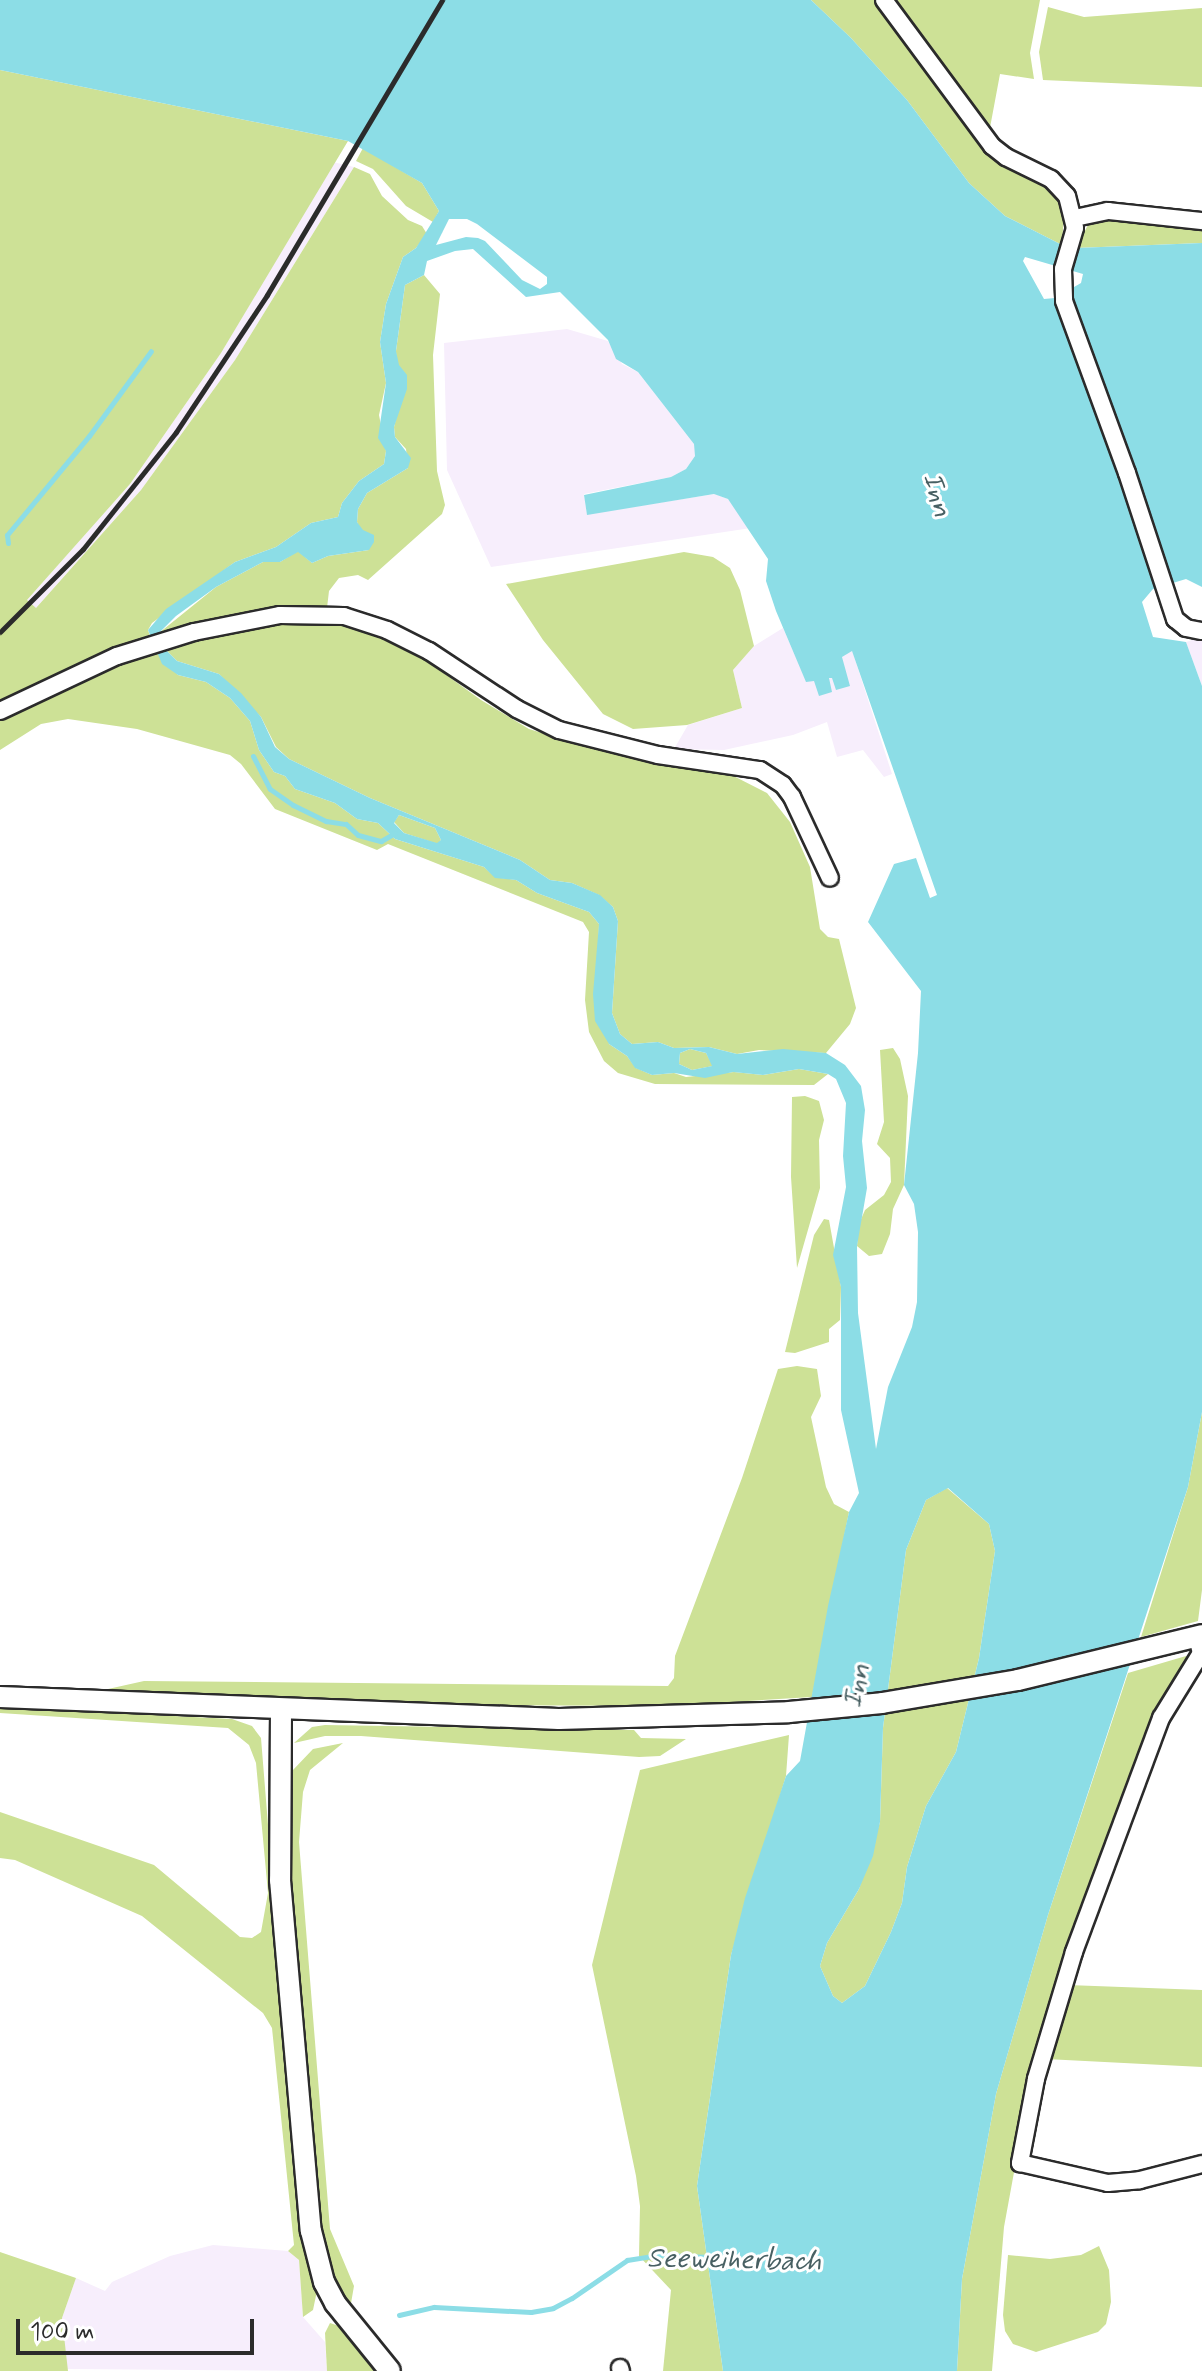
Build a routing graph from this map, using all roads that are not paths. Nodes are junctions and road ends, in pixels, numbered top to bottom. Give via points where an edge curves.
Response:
1 (884, 0) edge
2 (1075, 218) junction
3 (1202, 221) edge
4 (1202, 631) edge
5 (0, 711) edge
6 (830, 878) dead end
7 (1200, 1636) edge
8 (0, 1697) edge
9 (281, 1709) junction
10 (1202, 2164) edge
11 (390, 2371) edge

1 - 2 street via 992,146 1051,179 1067,196
2 - 3 street via 1108,211
2 - 4 street via 1061,286 1064,301 1164,592 1180,624
5 - 6 street via 168,640 280,615 328,614 368,622 454,665 517,709 568,734 658,755 760,770 792,797
7 - 9 street via 1096,1663 913,1698 789,1712 559,1719
7 - 10 street via 1201,1653 1161,1718 1074,1952 1036,2079 1020,2163 1108,2183
8 - 9 street
9 - 11 street via 280,1880 306,2202 318,2264 335,2303

